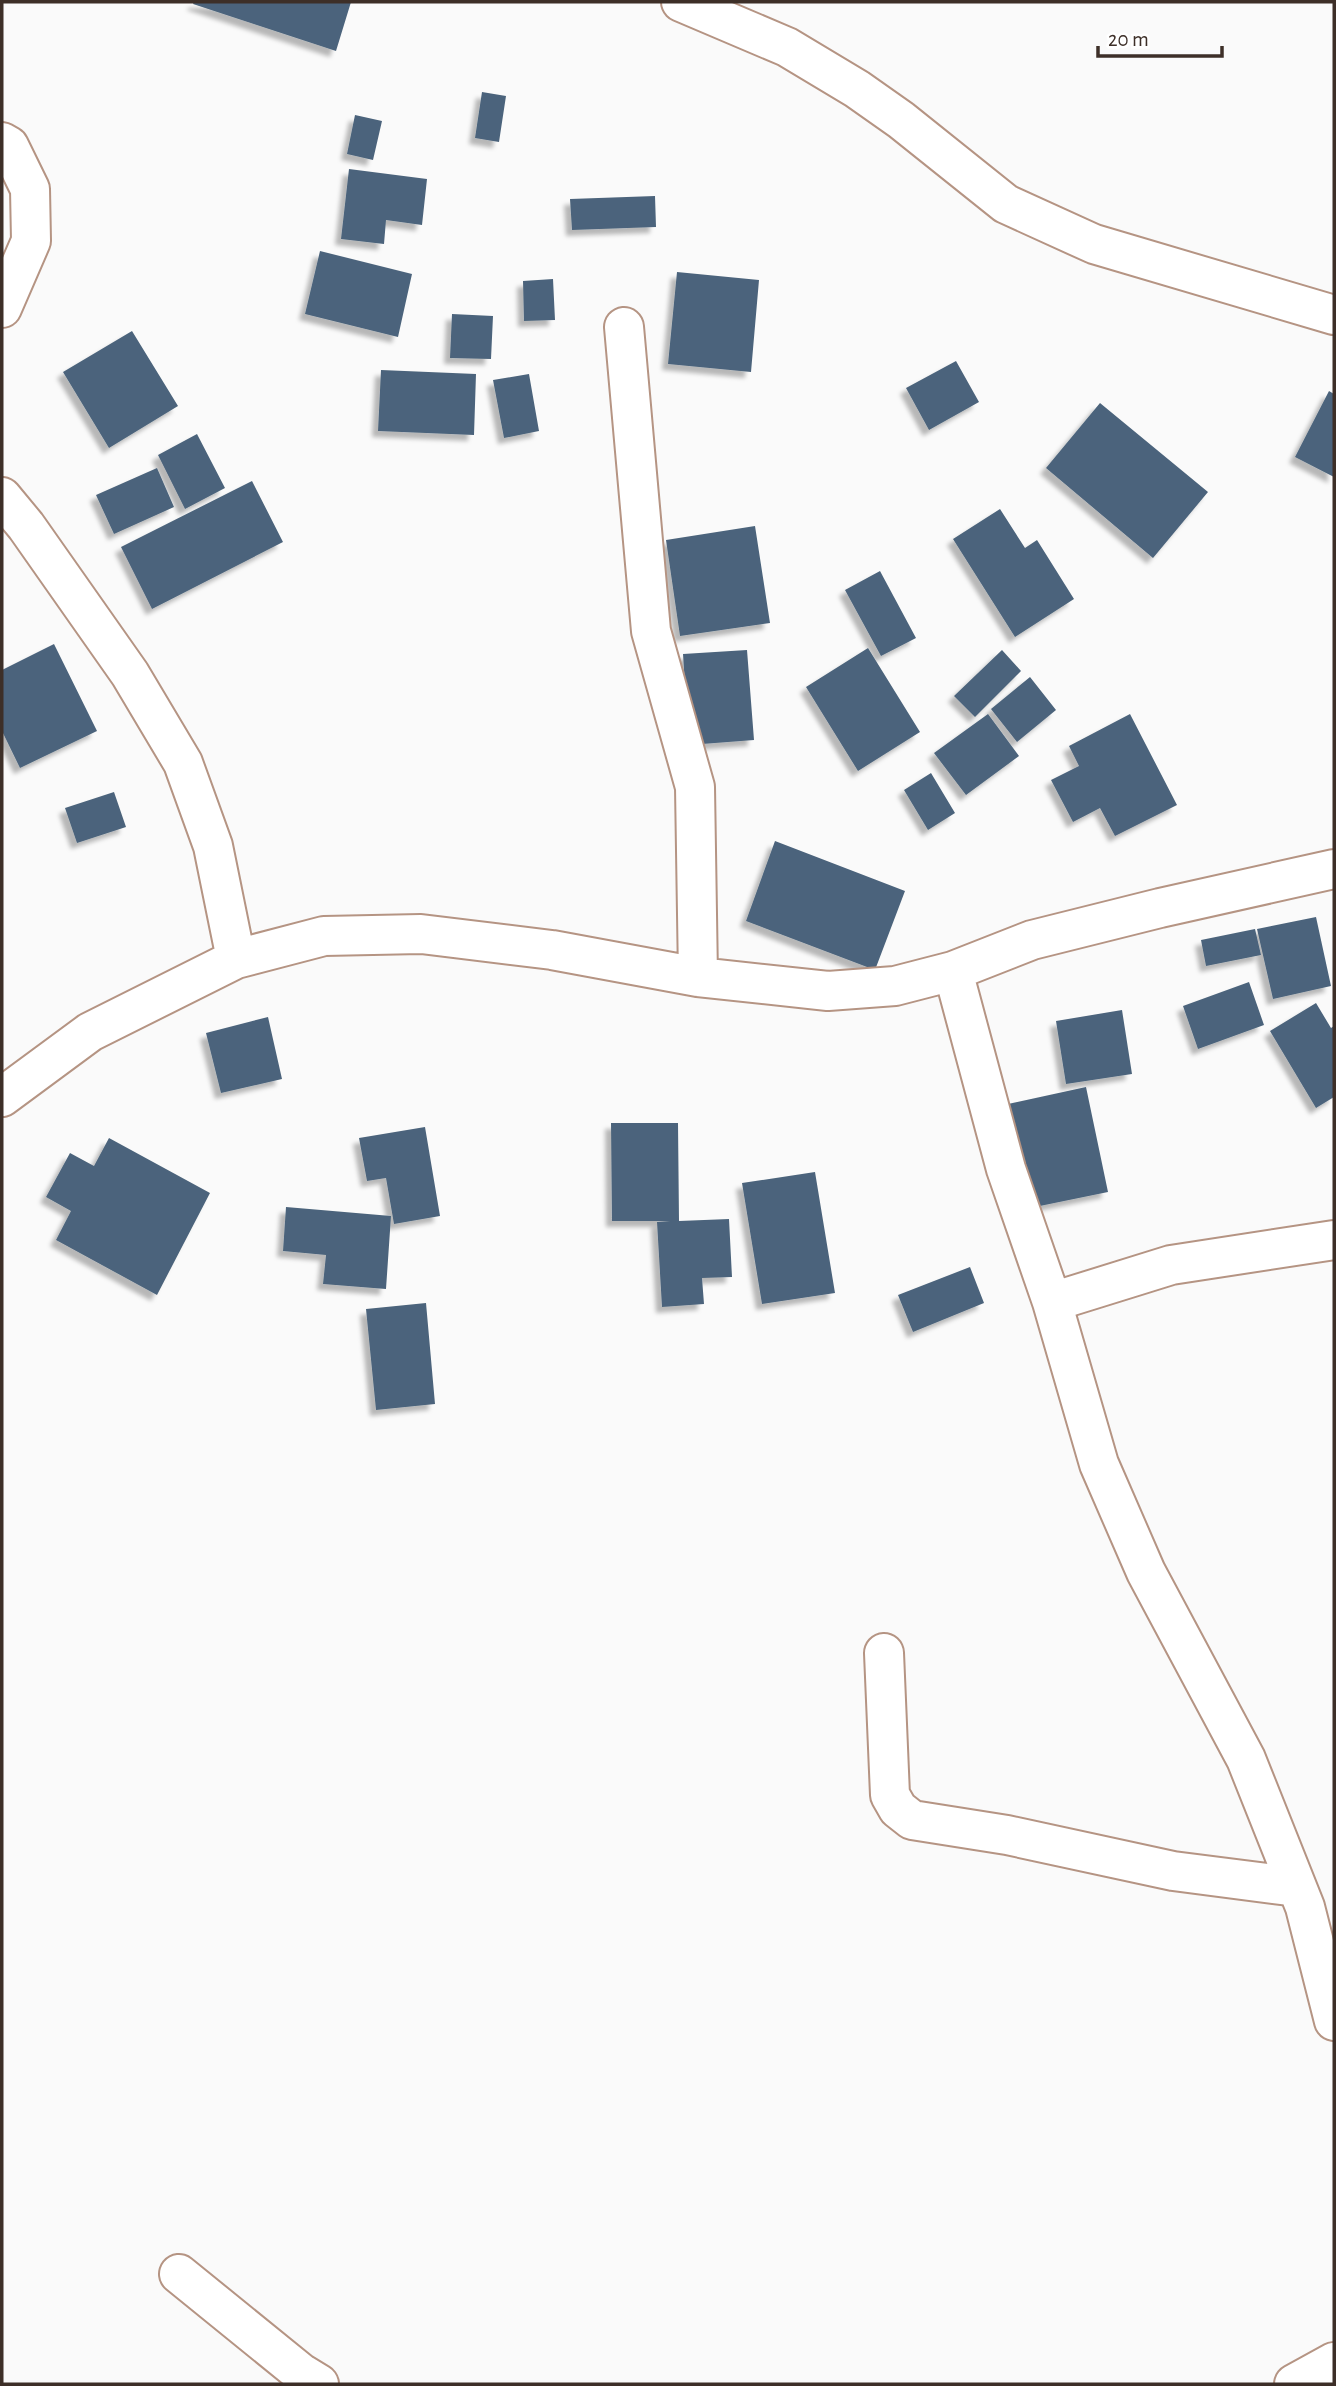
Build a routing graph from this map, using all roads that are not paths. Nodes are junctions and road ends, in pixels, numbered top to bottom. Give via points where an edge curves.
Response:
1 (681, 2) edge
2 (2, 142) edge
3 (2, 308) edge
4 (1334, 315) edge
5 (624, 327) dead end
6 (2, 497) edge
7 (1334, 869) edge
8 (236, 959) junction
9 (953, 971) junction
10 (698, 977) junction
11 (2, 1097) edge
12 (1334, 1240) edge
13 (1052, 1301) junction
14 (884, 1653) dead end
15 (1297, 1887) junction
16 (1334, 2021) edge
17 (179, 2274) dead end
18 (1334, 2362) edge
19 (319, 2384) edge
20 (1294, 2384) edge

1 - 4 street via 787,47 857,89 1006,204 1094,244
2 - 3 street via 9,146 30,189 30,241
5 - 10 street via 651,631 695,787
6 - 8 street via 130,674 183,763 213,846
7 - 9 street via 1032,940
8 - 10 street via 324,936 421,934 552,950
8 - 11 street via 90,1032
9 - 10 street via 895,986 828,991
9 - 13 street via 1006,1168
12 - 13 street via 1171,1265
13 - 15 street via 1099,1464 1146,1572 1245,1759
14 - 15 street via 890,1795 912,1820 1007,1835 1172,1871
15 - 16 street
17 - 19 street
18 - 20 street

